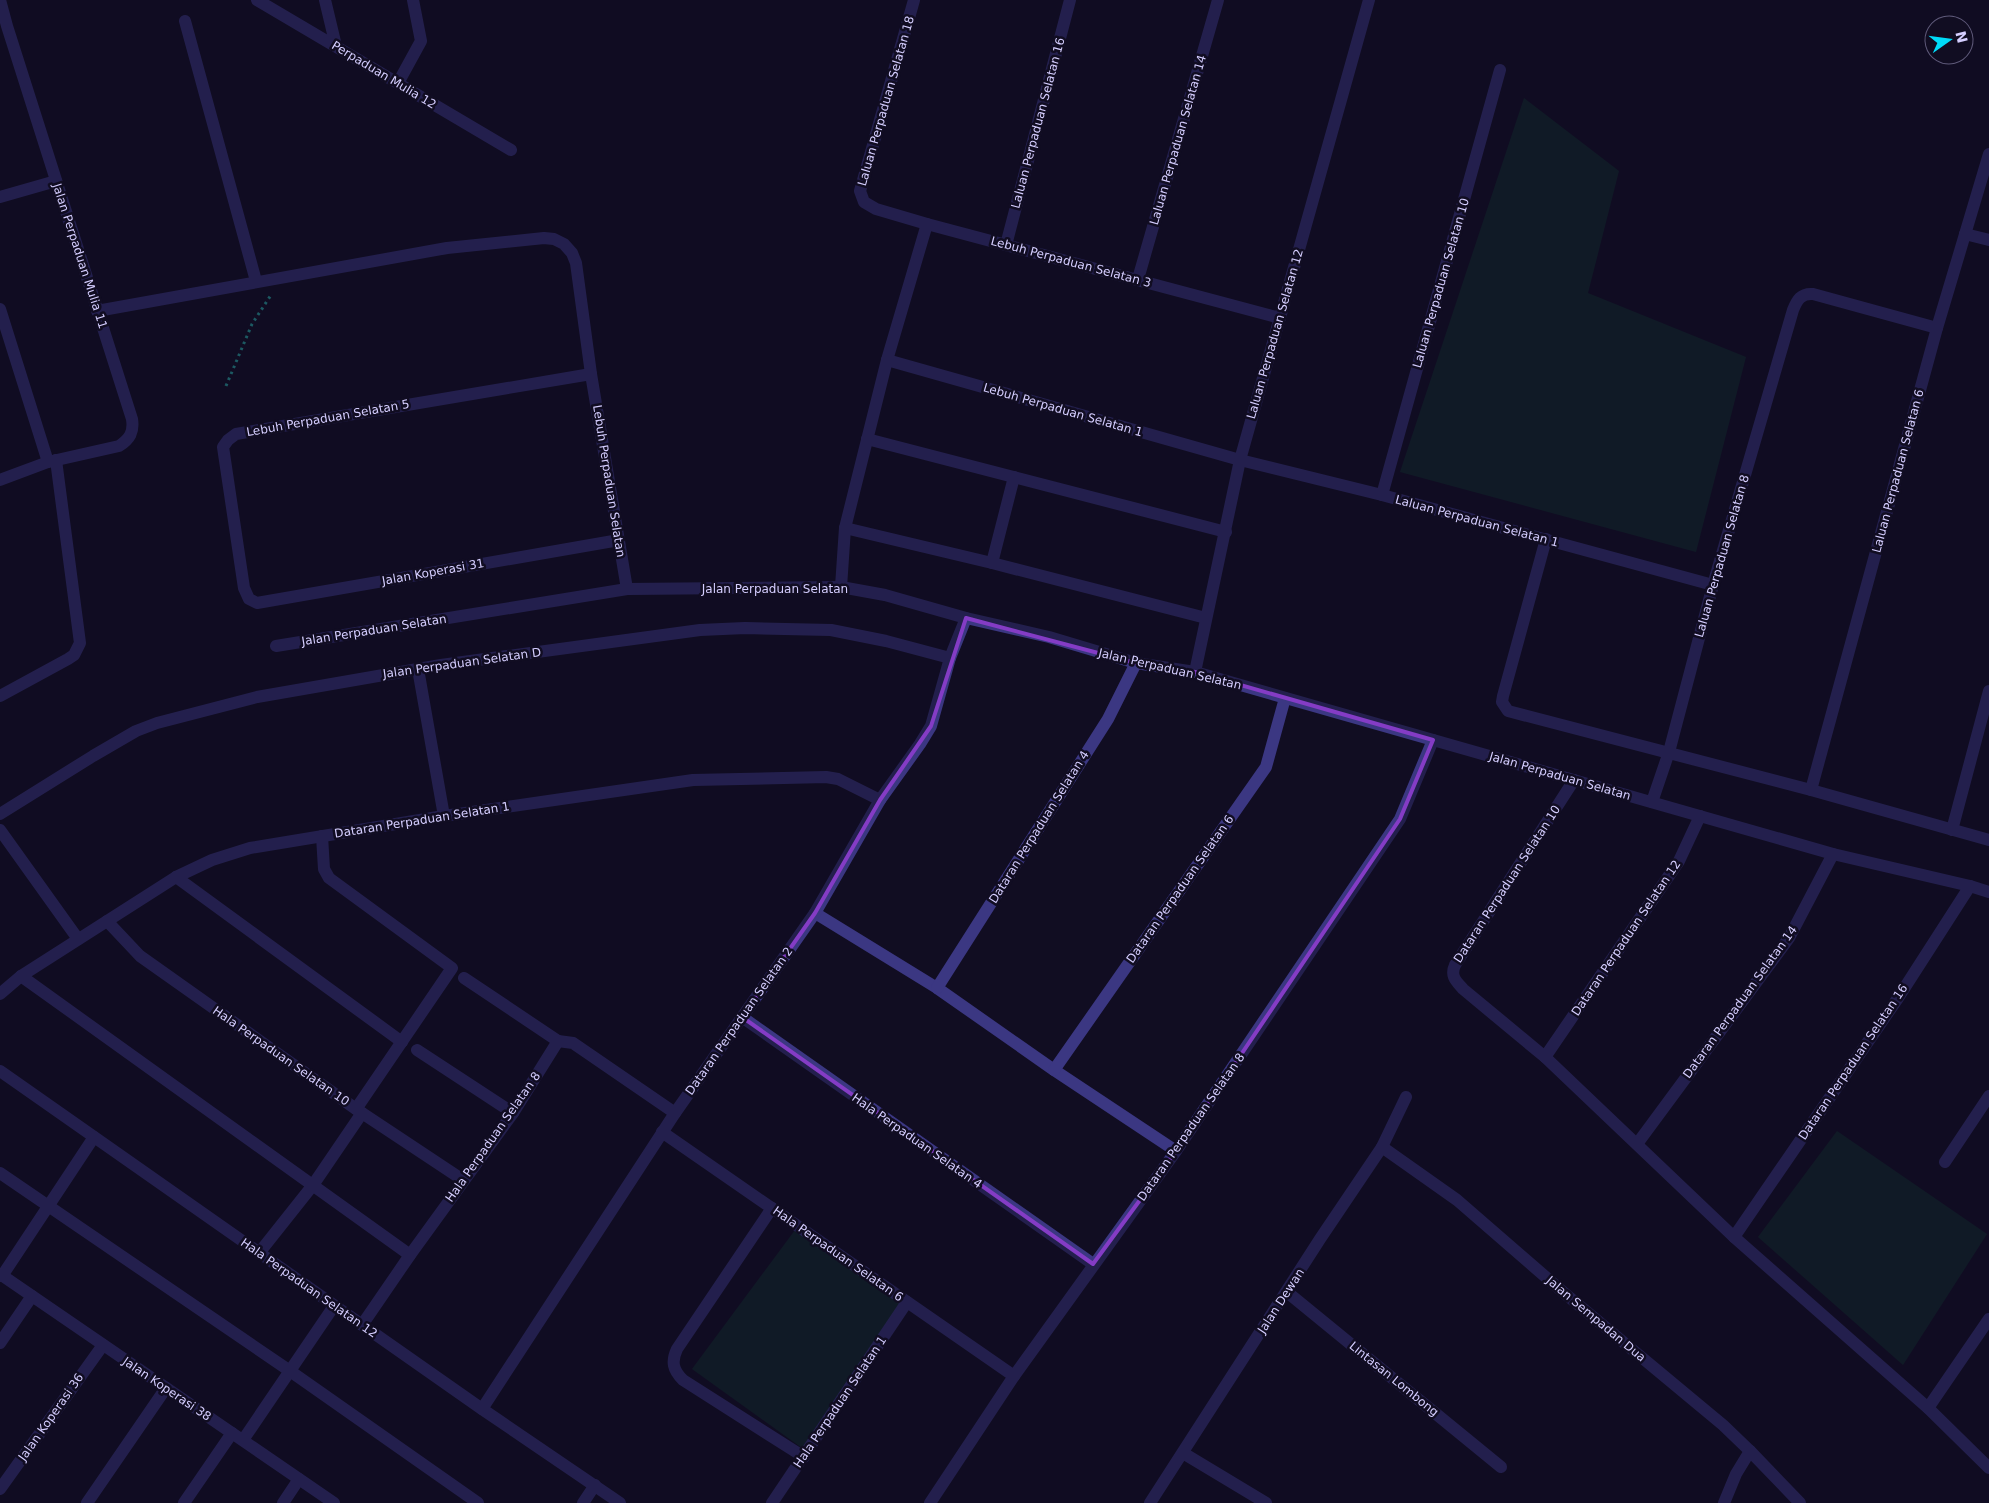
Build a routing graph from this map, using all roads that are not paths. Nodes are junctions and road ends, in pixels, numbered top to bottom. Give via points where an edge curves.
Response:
1 (0, 0) edge
2 (257, 0) edge
3 (325, 0) edge
4 (413, 0) edge
5 (914, 0) edge
6 (1070, 0) edge
7 (1218, 0) edge
8 (1369, 0) edge
9 (184, 21) dead end
10 (4, 27) edge
11 (336, 46) junction
12 (1500, 70) dead end
13 (398, 83) junction
14 (511, 150) dead end
15 (1989, 154) edge
16 (56, 181) junction
17 (0, 197) edge
18 (864, 202) joint
19 (928, 224) junction
20 (1965, 234) junction
21 (1989, 240) edge
22 (1006, 245) junction
23 (1138, 279) junction
24 (256, 281) junction
25 (0, 309) edge
26 (97, 311) junction
27 (1280, 318) junction
28 (1937, 328) junction
29 (887, 360) junction
30 (591, 374) junction
31 (867, 439) junction
32 (1240, 460) junction
33 (52, 461) junction
34 (1014, 477) junction
35 (0, 480) edge
36 (1382, 495) junction
37 (845, 528) junction
38 (1226, 532) junction
39 (1546, 539) junction
40 (619, 540) junction
41 (992, 563) junction
42 (1713, 585) junction
43 (841, 587) junction
44 (627, 589) junction
45 (248, 599) joint
46 (966, 618) junction
47 (1206, 618) junction
48 (276, 646) dead end
49 (950, 658) junction
50 (1136, 663) junction
51 (418, 669) junction
52 (1195, 672) junction
53 (1989, 691) edge
54 (0, 696) edge
55 (1285, 698) junction
56 (1433, 740) junction
57 (1668, 752) junction
58 (1574, 780) junction
59 (1811, 790) junction
60 (880, 800) junction
61 (1652, 802) junction
62 (0, 814) edge
63 (444, 816) junction
64 (1700, 816) junction
65 (0, 830) edge
66 (1952, 830) junction
67 (322, 836) junction
68 (1989, 840) edge
69 (1833, 854) junction
70 (176, 876) junction
71 (1970, 886) junction
72 (1989, 892) edge
73 (815, 913) junction
74 (107, 920) junction
75 (78, 939) junction
76 (21, 976) junction
77 (464, 978) dead end
78 (937, 988) junction
79 (0, 994) edge
80 (742, 1017) junction
81 (558, 1041) junction
82 (402, 1042) junction
83 (417, 1050) dead end
84 (1545, 1057) junction
85 (1054, 1070) junction
86 (0, 1071) edge
87 (1406, 1096) dead end
88 (1989, 1096) edge
89 (359, 1111) junction
90 (675, 1112) junction
91 (513, 1113) junction
92 (662, 1132) junction
93 (94, 1136) junction
94 (1637, 1144) junction
95 (1382, 1147) junction
96 (1176, 1151) junction
97 (1946, 1162) dead end
98 (0, 1173) edge
99 (463, 1180) junction
100 (313, 1186) junction
101 (48, 1206) junction
102 (772, 1208) junction
103 (1734, 1237) junction
104 (259, 1253) junction
105 (410, 1255) junction
106 (1093, 1264) junction
107 (1, 1275) edge
108 (1287, 1292) junction
109 (32, 1296) junction
110 (907, 1302) junction
111 (334, 1306) junction
112 (1989, 1318) edge
113 (362, 1325) junction
114 (0, 1343) edge
115 (102, 1345) junction
116 (290, 1371) junction
117 (1014, 1376) junction
118 (166, 1388) junction
119 (1928, 1408) junction
120 (482, 1409) junction
121 (237, 1437) junction
122 (1750, 1451) junction
123 (1184, 1453) junction
124 (804, 1457) junction
125 (1501, 1467) dead end
126 (1989, 1468) edge
127 (299, 1479) junction
128 (595, 1486) junction
129 (0, 1489) edge
130 (87, 1503) edge
131 (184, 1503) edge
132 (283, 1503) edge
133 (334, 1503) edge
134 (477, 1503) edge
135 (582, 1503) edge
136 (620, 1503) edge
137 (772, 1503) edge
138 (930, 1503) edge
139 (1150, 1503) edge
140 (1266, 1503) edge
141 (1724, 1503) edge
142 (1800, 1503) edge

1 - 10 street, Jalan Perpaduan Mulia 11
2 - 11 street, Perpaduan Mulia 12
3 - 11 street
4 - 13 street via 421,40
5 - 18 street, Laluan Perpaduan Selatan 18 via 860,191
6 - 22 street, Laluan Perpaduan Selatan 16
7 - 23 street, Laluan Perpaduan Selatan 14
8 - 27 street, Laluan Perpaduan Selatan 12
9 - 24 street
10 - 16 street, Jalan Perpaduan Mulia 11
11 - 13 street, Perpaduan Mulia 12
12 - 36 street, Laluan Perpaduan Selatan 10
13 - 14 street, Perpaduan Mulia 12
15 - 20 street, Laluan Perpaduan Selatan 6
16 - 17 street
16 - 26 street, Jalan Perpaduan Mulia 11
18 - 19 street, Lebuh Perpaduan Selatan 3 via 876,209
19 - 22 street, Lebuh Perpaduan Selatan 3
19 - 29 street
20 - 21 street
20 - 28 street, Laluan Perpaduan Selatan 6
22 - 23 street, Lebuh Perpaduan Selatan 3
23 - 27 street, Lebuh Perpaduan Selatan 3
24 - 26 street, Lebuh Perpaduan Selatan
24 - 30 street, Lebuh Perpaduan Selatan via 447,248 528,239 554,240 564,244 576,263
25 - 33 street
26 - 33 street, Jalan Perpaduan Mulia 11 via 132,418 131,435 119,446
27 - 32 street, Laluan Perpaduan Selatan 12
28 - 42 street, Laluan Perpaduan Selatan 8 via 1813,294 1802,295 1798,299
28 - 59 street, Laluan Perpaduan Selatan 6
29 - 31 street
29 - 32 street, Lebuh Perpaduan Selatan 1
30 - 40 street, Lebuh Perpaduan Selatan
30 - 45 street, Lebuh Perpaduan Selatan 5 via 236,434 223,447
31 - 34 street
31 - 37 street
32 - 36 street, Laluan Perpaduan Selatan 1
32 - 38 street, Laluan Perpaduan Selatan 12
33 - 35 street, Jalan Perpaduan Mulia 11
33 - 54 street via 80,643 68,659
34 - 38 street
34 - 41 street
36 - 39 street, Laluan Perpaduan Selatan 1
37 - 41 street
37 - 43 street
38 - 47 street, Laluan Perpaduan Selatan 12
39 - 42 street, Laluan Perpaduan Selatan 1
39 - 57 street via 1503,696 1504,707 1513,713
40 - 44 street, Lebuh Perpaduan Selatan
40 - 45 street, Jalan Koperasi 31 via 257,603
41 - 47 street
42 - 57 street, Laluan Perpaduan Selatan 8
43 - 44 street, Jalan Perpaduan Selatan
43 - 46 street, Jalan Perpaduan Selatan
44 - 48 street, Jalan Perpaduan Selatan
46 - 49 street, Dataran Perpaduan Selatan 2
46 - 50 street, Jalan Perpaduan Selatan via 1048,637
47 - 52 street, Laluan Perpaduan Selatan 12
49 - 51 street, Jalan Perpaduan Selatan D via 831,630 745,628 700,630
49 - 60 street, Dataran Perpaduan Selatan 2 via 931,726
50 - 52 street, Jalan Perpaduan Selatan
50 - 78 street, Dataran Perpaduan Selatan 4 via 1108,719
51 - 62 street, Jalan Perpaduan Selatan D via 257,697 157,723 136,731
51 - 63 street
52 - 55 street, Jalan Perpaduan Selatan
53 - 66 street
55 - 56 street, Jalan Perpaduan Selatan
55 - 85 street, Dataran Perpaduan Selatan 6 via 1266,767
56 - 58 street, Jalan Perpaduan Selatan
56 - 96 street, Dataran Perpaduan Selatan 8 via 1400,819
57 - 59 street
57 - 61 street, Laluan Perpaduan Selatan 8
58 - 61 street, Jalan Perpaduan Selatan
58 - 84 street, Dataran Perpaduan Selatan 10 via 1453,970 1454,980 1463,989
59 - 66 street
60 - 63 street, Dataran Perpaduan Selatan 1 via 838,779 826,777 693,780
60 - 73 street, Dataran Perpaduan Selatan 2
61 - 64 street, Jalan Perpaduan Selatan
63 - 67 street, Dataran Perpaduan Selatan 1
64 - 69 street, Jalan Perpaduan Selatan
64 - 84 street, Dataran Perpaduan Selatan 12 via 1679,861
65 - 75 street
66 - 68 street
67 - 70 street, Dataran Perpaduan Selatan 1 via 250,848
67 - 82 street via 324,869 329,878 452,968
69 - 71 street, Jalan Perpaduan Selatan
69 - 94 street, Dataran Perpaduan Selatan 14 via 1789,938
70 - 74 street, Dataran Perpaduan Selatan 1
70 - 82 street
71 - 72 street, Jalan Perpaduan Selatan
71 - 103 street, Dataran Perpaduan Selatan 16 via 1898,998
73 - 78 street
73 - 80 street, Dataran Perpaduan Selatan 2
74 - 75 street, Dataran Perpaduan Selatan 1
74 - 89 street, Hala Perpaduan Selatan 10 via 140,956
75 - 76 street, Dataran Perpaduan Selatan 1
76 - 79 street, Dataran Perpaduan Selatan 1
76 - 100 street
77 - 81 street
78 - 85 street
80 - 90 street, Dataran Perpaduan Selatan 2
80 - 106 street, Hala Perpaduan Selatan 4
81 - 90 street via 573,1043
81 - 91 street, Hala Perpaduan Selatan 8
82 - 89 street
83 - 91 street
84 - 94 street
85 - 96 street
86 - 93 street, Hala Perpaduan Selatan 12
87 - 95 street, Jalan Dewan
88 - 97 street
89 - 99 street, Hala Perpaduan Selatan 10
89 - 100 street
90 - 92 street, Dataran Perpaduan Selatan 2
91 - 99 street, Hala Perpaduan Selatan 8
92 - 102 street, Hala Perpaduan Selatan 6
92 - 120 street, Dataran Perpaduan Selatan 2
93 - 101 street
93 - 104 street, Hala Perpaduan Selatan 12
94 - 103 street
95 - 108 street, Jalan Dewan
95 - 122 street, Jalan Sempadan Dua via 1457,1200
96 - 106 street, Dataran Perpaduan Selatan 8
98 - 101 street
99 - 105 street, Hala Perpaduan Selatan 8
100 - 104 street
100 - 105 street
101 - 107 street
101 - 116 street
102 - 110 street, Hala Perpaduan Selatan 6
102 - 124 street via 677,1349 673,1366 683,1380
103 - 119 street
104 - 111 street, Hala Perpaduan Selatan 12
105 - 113 street, Hala Perpaduan Selatan 8
106 - 117 street, Dataran Perpaduan Selatan 8
107 - 109 street, Jalan Koperasi 38
108 - 123 street, Jalan Dewan
108 - 125 street, Lintasan Lombong
109 - 114 street
109 - 115 street, Jalan Koperasi 38
110 - 117 street, Hala Perpaduan Selatan 6
110 - 124 street, Hala Perpaduan Selatan 1
111 - 113 street, Hala Perpaduan Selatan 12
111 - 116 street
112 - 119 street
113 - 120 street, Hala Perpaduan Selatan 12
115 - 118 street, Jalan Koperasi 38
115 - 129 street, Jalan Koperasi 36
116 - 121 street
116 - 134 street
117 - 138 street, Dataran Perpaduan Selatan 8
118 - 121 street, Jalan Koperasi 38
118 - 130 street
119 - 126 street
120 - 128 street, Hala Perpaduan Selatan 12
121 - 127 street, Jalan Koperasi 38
121 - 131 street
122 - 141 street
122 - 142 street, Jalan Sempadan Dua
123 - 139 street, Jalan Dewan
123 - 140 street
124 - 137 street, Hala Perpaduan Selatan 1
127 - 132 street
127 - 133 street, Jalan Koperasi 38
128 - 135 street
128 - 136 street, Hala Perpaduan Selatan 12

